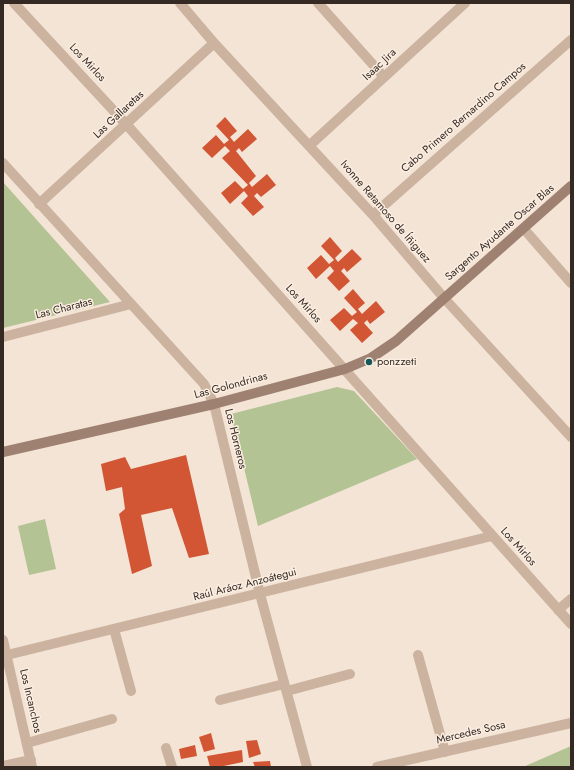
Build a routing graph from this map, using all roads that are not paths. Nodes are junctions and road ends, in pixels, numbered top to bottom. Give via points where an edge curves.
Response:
1 (14, 3) edge
2 (180, 3) edge
3 (318, 3) edge
4 (459, 5) edge
5 (571, 40) edge
6 (214, 43) junction
7 (384, 77) junction
8 (126, 124) junction
9 (310, 146) junction
10 (3, 164) edge
11 (571, 186) edge
12 (39, 204) junction
13 (373, 215) junction
14 (524, 229) junction
15 (571, 282) edge
16 (444, 298) junction
17 (132, 304) junction
18 (3, 337) edge
19 (345, 369) junction
20 (214, 404) junction
21 (571, 437) edge
22 (3, 452) edge
23 (492, 536) junction
24 (260, 594) junction
25 (571, 599) edge
26 (558, 610) junction
27 (571, 624) edge
28 (114, 629) junction
29 (3, 640) edge
30 (418, 655) dead end
31 (5, 656) edge
32 (350, 674) dead end
33 (286, 687) junction
34 (131, 691) dead end
35 (220, 700) dead end
36 (112, 719) dead end
37 (571, 723) edge
38 (27, 743) junction
39 (166, 748) dead end
40 (445, 752) junction
41 (32, 764) edge
42 (3, 766) edge
43 (172, 767) edge
44 (307, 767) edge
45 (377, 767) edge

1 - 8 street, Los Mirlos
2 - 6 street, Ivonne Retamoso de Íñiguez
3 - 7 street
4 - 7 street, Isaac Jira
5 - 13 street, Cabo Primero Bernardino Campos
6 - 8 street, Las Gallaretas
6 - 9 street, Ivonne Retamoso de Íñiguez
7 - 9 street, Isaac Jira
8 - 12 street, Las Gallaretas
8 - 19 street, Los Mirlos
9 - 13 street, Ivonne Retamoso de Íñiguez
10 - 12 street, Los Horneros
11 - 14 street, Sargento Ayudante Oscar Blas
12 - 17 street, Los Horneros
13 - 16 street, Ivonne Retamoso de Íñiguez
14 - 15 street
14 - 16 street, Sargento Ayudante Oscar Blas
16 - 19 street, Las Golondrinas via 396,341 371,358
16 - 21 street, Ivonne Retamoso de Íñiguez
17 - 18 street, Las Charatas
17 - 20 street, Los Horneros via 204,384
19 - 20 street, Las Golondrinas
19 - 23 street, Los Mirlos
20 - 22 street, Las Golondrinas
20 - 24 street, Los Horneros
23 - 24 street, Raúl Aráoz Anzoátegui
23 - 26 street, Los Mirlos
24 - 28 street, Raúl Aráoz Anzoátegui
24 - 33 street, Los Horneros
25 - 26 street
26 - 27 street, Los Mirlos
28 - 31 street, Raúl Aráoz Anzoátegui
28 - 34 street
29 - 31 street, Los Incanchos
30 - 40 street
31 - 38 street, Los Incanchos
32 - 33 street
33 - 35 street
33 - 44 street, Los Horneros
36 - 38 street
37 - 40 street, Mercedes Sosa
38 - 41 street, Los Incanchos
39 - 43 street
40 - 45 street, Mercedes Sosa
41 - 42 street

